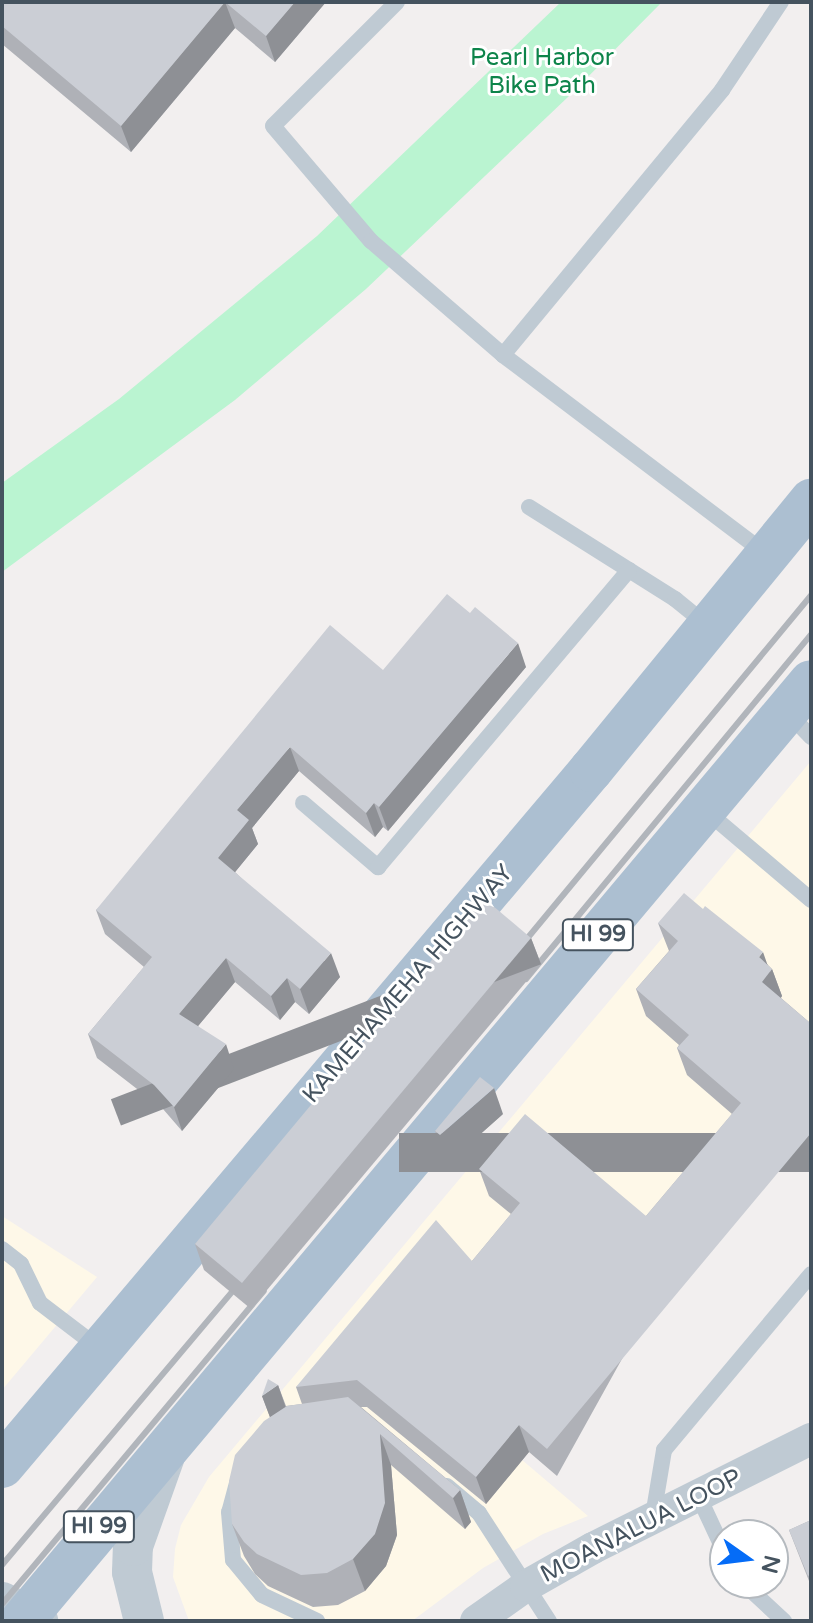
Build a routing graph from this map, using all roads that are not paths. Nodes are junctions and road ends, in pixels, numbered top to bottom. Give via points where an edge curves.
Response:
1 (397, 2) edge
2 (781, 2) edge
3 (503, 355) junction
4 (811, 501) edge
5 (529, 507) dead end
6 (766, 554) junction
7 (629, 570) junction
8 (708, 626) junction
9 (803, 710) edge
10 (303, 803) dead end
11 (704, 809) junction
12 (811, 900) edge
13 (2, 1249) edge
14 (811, 1274) edge
15 (100, 1349) junction
16 (811, 1439) edge
17 (170, 1441) junction
18 (2, 1466) edge
19 (245, 1473) edge
20 (433, 1475) edge
21 (698, 1495) junction
22 (653, 1516) junction
23 (709, 1519) edge
24 (526, 1586) junction
25 (760, 1599) edge
26 (23, 1614) edge
27 (144, 1621) edge
28 (317, 1621) edge
29 (476, 1621) edge
30 (549, 1621) edge
31 (784, 1621) edge

1 - 3 lane via 273,126 371,241
2 - 3 lane via 722,90
3 - 6 lane
4 - 6 main road, KAMEHAMEHA HIGHWAY
5 - 7 lane
6 - 8 main road, KAMEHAMEHA HIGHWAY
7 - 8 lane
7 - 10 lane via 378,867
8 - 15 main road, KAMEHAMEHA HIGHWAY
9 - 11 main road, HI 99
11 - 12 lane
11 - 17 main road, HI 99
13 - 15 lane via 21,1264 40,1303
14 - 22 lane via 664,1450
15 - 18 main road, KAMEHAMEHA HIGHWAY
16 - 21 street, MOANALUA LOOP
17 - 26 main road, HI 99
17 - 27 street via 133,1546 132,1572
19 - 28 lane via 229,1512 233,1560 262,1595
20 - 24 lane via 479,1513
21 - 22 street, MOANALUA LOOP
21 - 23 lane
22 - 24 street, MOANALUA LOOP
24 - 29 street, MOANALUA LOOP
24 - 30 lane
25 - 31 lane

